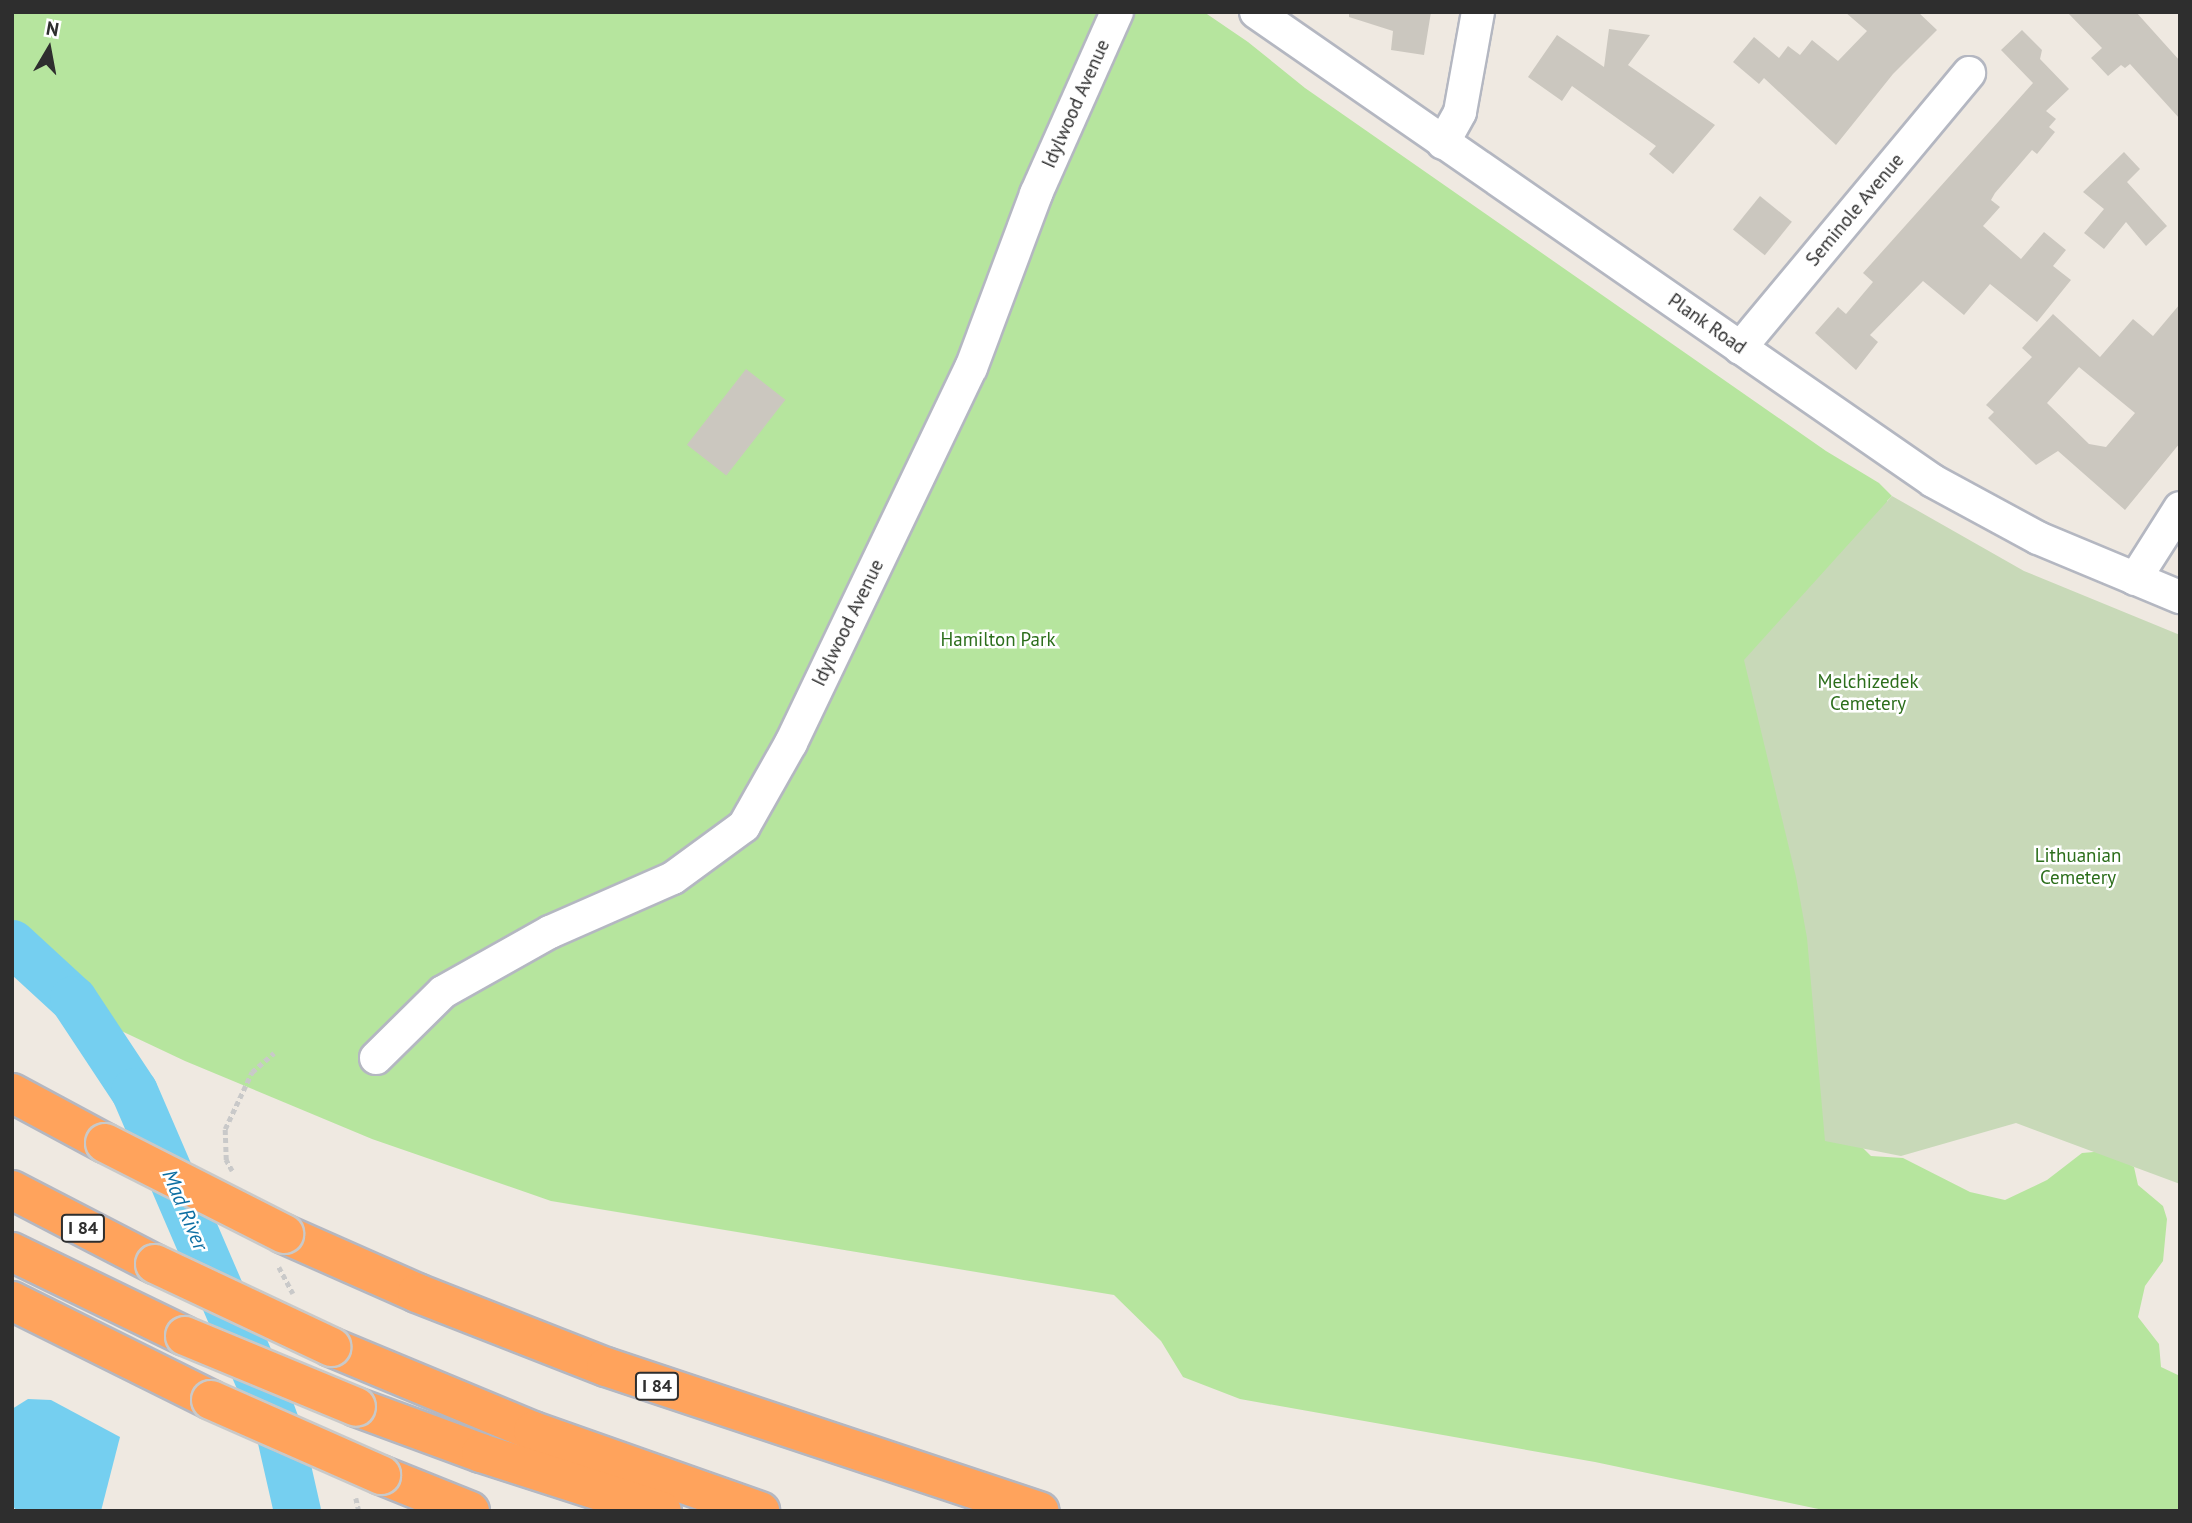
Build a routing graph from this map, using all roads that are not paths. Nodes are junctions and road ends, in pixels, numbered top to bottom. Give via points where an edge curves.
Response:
1 (1117, 12) edge
2 (1256, 12) edge
3 (1478, 12) edge
4 (1969, 73) dead end
5 (1443, 143) junction
6 (1740, 348) junction
7 (2180, 508) edge
8 (2135, 579) junction
9 (2180, 597) edge
10 (376, 1058) dead end
11 (12, 1093) edge
12 (12, 1190) edge
13 (12, 1252) edge
14 (12, 1300) edge
15 (470, 1511) edge
16 (662, 1511) edge
17 (760, 1511) edge
18 (1040, 1511) edge

1 - 10 street, Idylwood Avenue via 1036,194 971,368 791,743 744,826 673,878 550,932 443,992
2 - 5 street, Plank Road
3 - 5 street via 1460,111
4 - 6 street, Seminole Avenue
5 - 6 street, Plank Road
6 - 8 street, Plank Road via 1965,500
7 - 8 street
8 - 9 street, Plank Road
11 - 18 highway, I 84, bridge via 279,1244 606,1367
12 - 17 highway, I 84, bridge via 155,1264 331,1346 533,1431
13 - 16 highway, bridge via 185,1336 356,1407
14 - 15 highway, bridge via 368,1485

